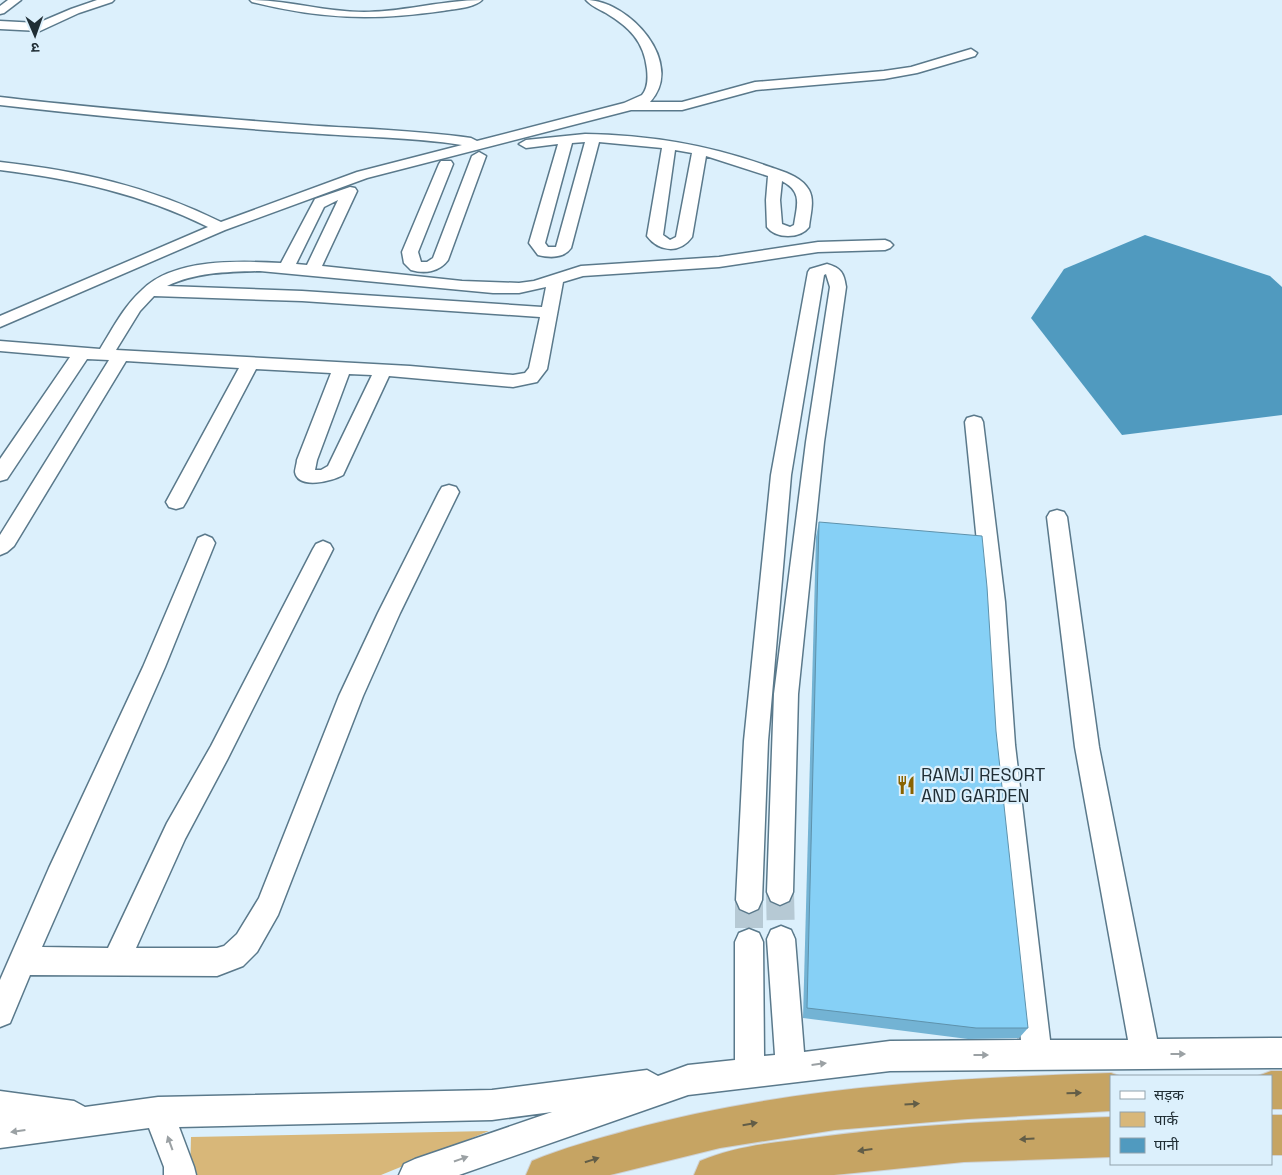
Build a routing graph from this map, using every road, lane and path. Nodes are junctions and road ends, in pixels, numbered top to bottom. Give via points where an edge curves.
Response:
1 (15, 0) edge
2 (108, 0) edge
3 (256, 0) edge
4 (476, 0) edge
5 (592, 0) edge
6 (0, 11) edge
7 (0, 24) edge
8 (971, 54) dead end
9 (0, 101) edge
10 (629, 106) junction
11 (593, 139) junction
12 (566, 140) junction
13 (669, 145) junction
14 (480, 150) junction
15 (700, 150) junction
16 (446, 164) junction
17 (0, 166) edge
18 (775, 174) dead end
19 (350, 191) junction
20 (220, 227) junction
21 (886, 245) dead end
22 (818, 247) junction
23 (286, 269) junction
24 (827, 269) junction
25 (312, 271) junction
26 (556, 279) junction
27 (152, 290) junction
28 (550, 313) junction
29 (0, 322) edge
30 (1, 348) edge
31 (82, 353) junction
32 (113, 355) junction
33 (250, 363) junction
34 (342, 368) junction
35 (383, 370) junction
36 (974, 422) dead end
37 (0, 474) edge
38 (449, 492) dead end
39 (176, 502) dead end
40 (1057, 517) dead end
41 (205, 543) dead end
42 (0, 547) edge
43 (324, 549) dead end
44 (780, 892) tunnel mouth
45 (748, 900) tunnel mouth
46 (781, 939) tunnel mouth
47 (749, 942) tunnel mouth
48 (22, 961) junction
49 (116, 961) junction
50 (0, 1013) edge
51 (1145, 1054) junction
52 (1282, 1054) edge
53 (1037, 1055) junction
54 (791, 1067) junction
55 (750, 1072) junction
56 (688, 1080) junction
57 (1110, 1092) edge
58 (0, 1106) edge
59 (158, 1112) junction
60 (101, 1120) junction
61 (0, 1133) edge
62 (1110, 1137) edge
63 (180, 1175) edge
64 (415, 1175) edge
65 (546, 1175) edge
66 (714, 1175) edge

1 - 6 street
2 - 7 street via 40,27
3 - 4 street via 307,12 378,16
5 - 10 street via 638,30 646,40 653,63 653,89 646,99
8 - 10 street via 884,75 755,86 682,106
9 - 14 street via 307,129 422,135
10 - 14 street
11 - 12 street
11 - 12 street via 563,248 544,252 537,243
11 - 13 street
12 - 14 street
13 - 15 street
13 - 15 street via 655,236 667,244 676,245 684,237
14 - 16 street
14 - 16 street via 440,260 436,265 417,267 412,263 410,252
14 - 20 street via 362,175
15 - 18 street
16 - 19 street
17 - 20 street via 70,177 128,191 183,209
19 - 23 street via 320,202 309,218
19 - 25 street
20 - 29 street
21 - 22 street
22 - 24 street
22 - 26 street via 719,262 581,271
23 - 25 street
23 - 27 street via 218,268 187,272
24 - 44 street via 836,275 838,287 815,442 786,694
24 - 45 street via 816,272 811,290 781,475 756,741
25 - 26 street via 493,288 519,288
26 - 28 street
27 - 28 street via 352,298
27 - 32 street via 135,307
28 - 35 street via 538,368 531,378 513,381
30 - 31 street
31 - 32 street
31 - 37 street
32 - 33 street
32 - 42 street via 7,542
33 - 34 street
33 - 39 street
34 - 35 street
34 - 35 street via 307,460 305,473 314,478 327,476 336,470
36 - 53 street via 994,602 1003,745
38 - 49 street via 351,696 269,906 247,943 233,956 217,962
40 - 51 street via 1087,747
41 - 48 street via 154,668
43 - 49 street via 176,831
46 - 54 street
47 - 55 street
48 - 49 street
48 - 50 street
51 -> 52 street
51 - 53 street
54 -> 53 street via 890,1056
54 - 55 street
55 - 56 street
56 - 59 street via 492,1105
64 -> 56 street
65 -> 57 highway via 693,1134 793,1116 1035,1094
58 - 60 street
59 - 60 street
63 -> 59 street
60 -> 61 street
62 -> 66 highway via 884,1148 738,1168

